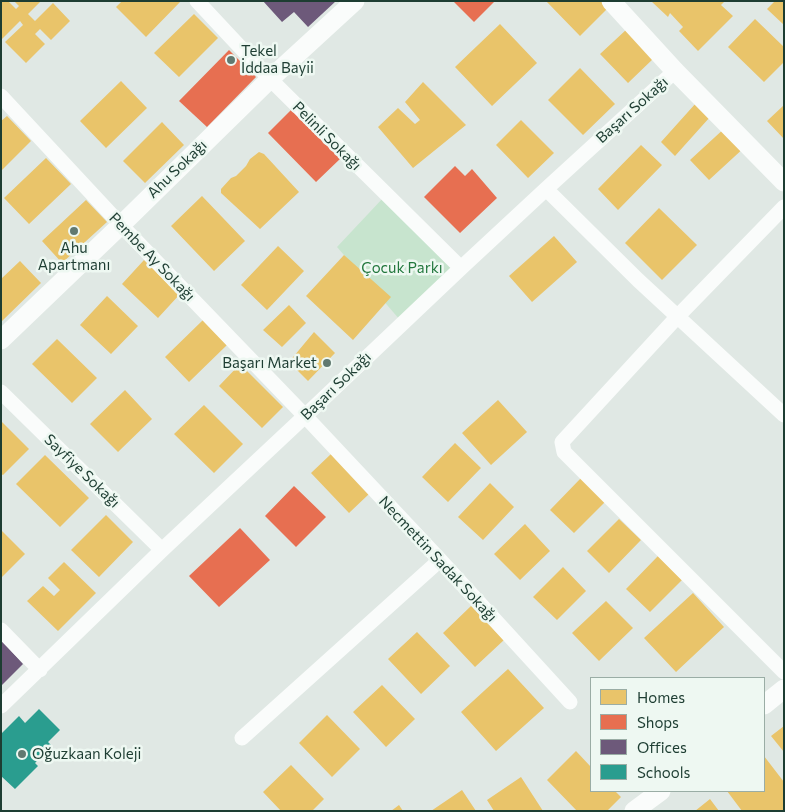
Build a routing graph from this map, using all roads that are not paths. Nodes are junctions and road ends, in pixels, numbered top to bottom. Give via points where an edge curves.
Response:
1 (197, 1) edge
2 (355, 1) edge
3 (611, 1) edge
4 (675, 71) junction
5 (270, 79) junction
6 (1, 96) edge
7 (784, 182) edge
8 (546, 189) junction
9 (784, 207) edge
10 (121, 225) junction
11 (460, 268) junction
12 (678, 316) junction
13 (1, 340) edge
14 (1, 392) edge
15 (784, 415) edge
16 (305, 416) junction
17 (162, 550) junction
18 (440, 560) junction
19 (1, 630) edge
20 (40, 670) junction
21 (784, 672) edge
22 (784, 689) edge
23 (570, 702) dead end
24 (765, 704) edge
25 (1, 706) edge
26 (242, 738) dead end
27 (660, 792) edge
28 (634, 811) edge

1 - 5 street, Pelinli Sokağı
2 - 5 street, Ahu Sokağı
3 - 4 street
4 - 7 street
4 - 8 street, Başarı Sokağı
5 - 10 street, Ahu Sokağı
5 - 11 street, Pelinli Sokağı
6 - 10 street, Pembe Ay Sokağı
8 - 11 street, Başarı Sokağı
8 - 12 street
9 - 12 street
10 - 13 street, Ahu Sokağı
10 - 16 street, Pembe Ay Sokağı
11 - 16 street, Başarı Sokağı
12 - 15 street
12 - 21 street via 562,442 564,452
14 - 17 street, Sayfiye Sokağı
16 - 17 street, Başarı Sokağı
16 - 18 street, Necmettin Sadak Sokağı
17 - 20 street, Başarı Sokağı
18 - 23 street, Necmettin Sadak Sokağı
18 - 26 street
19 - 20 street
20 - 25 street, Başarı Sokağı
22 - 24 street
27 - 28 street

